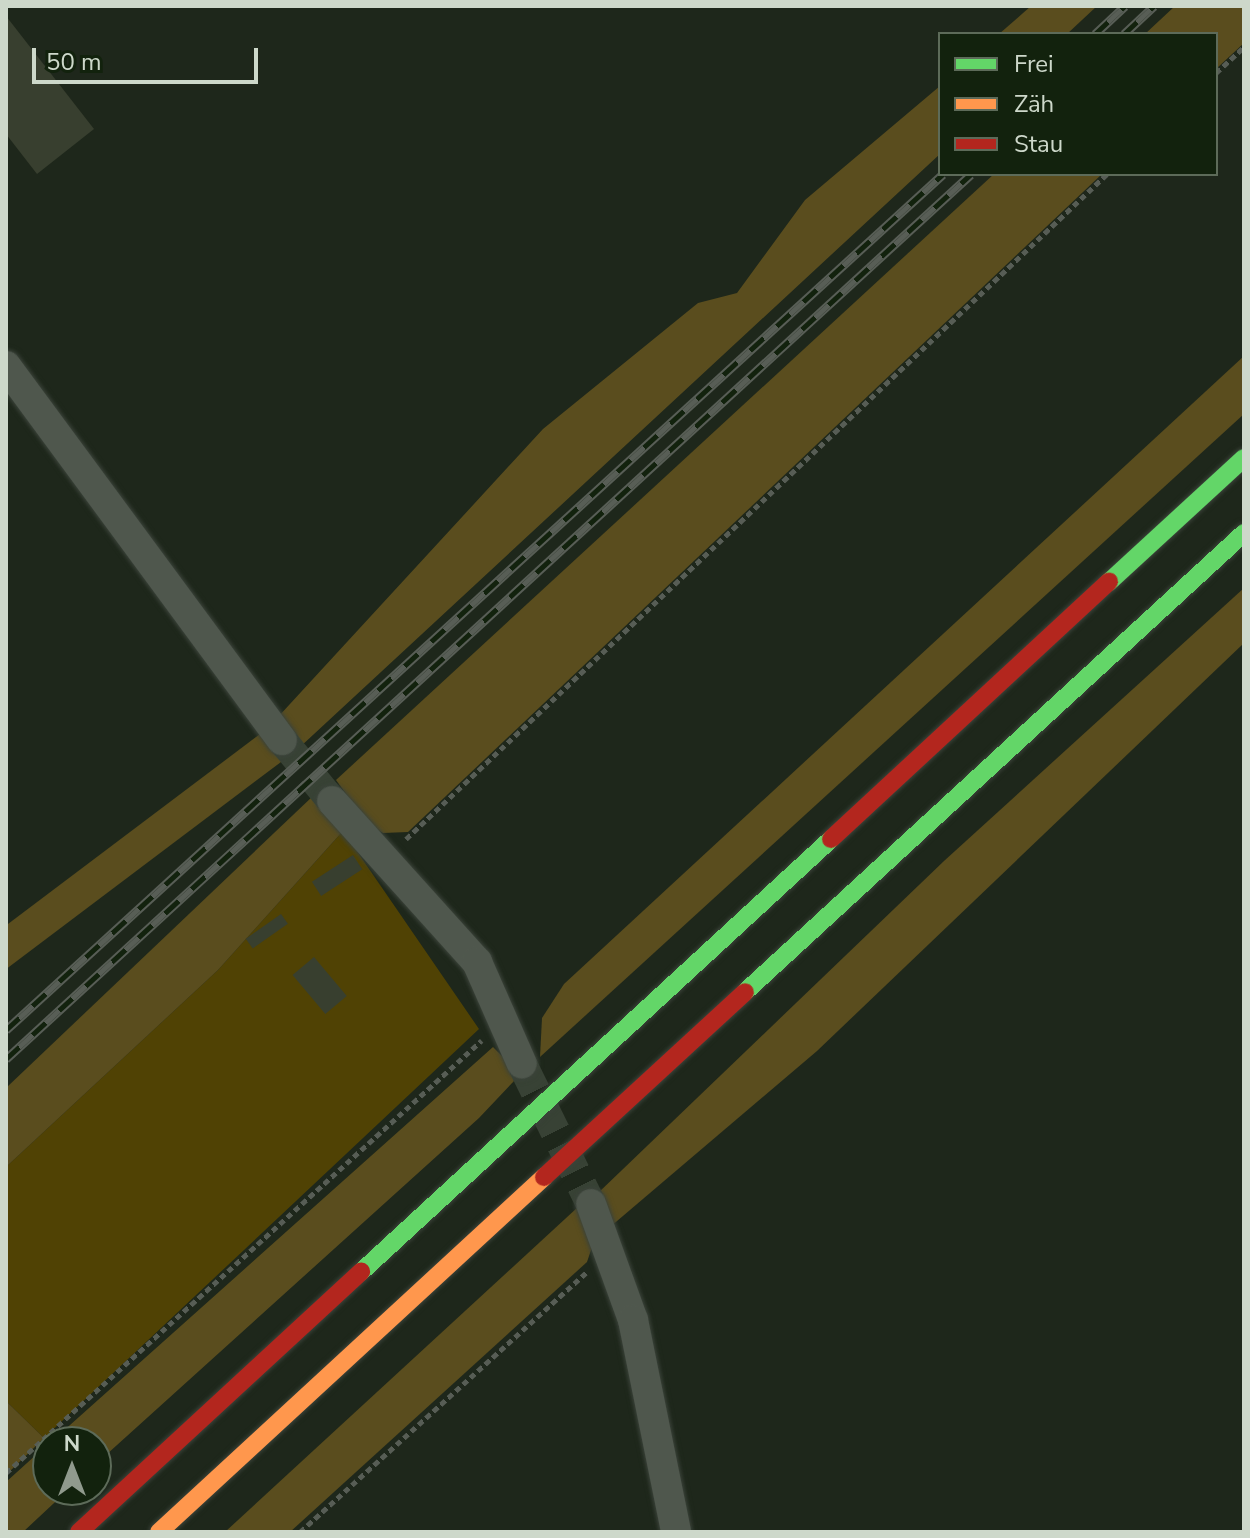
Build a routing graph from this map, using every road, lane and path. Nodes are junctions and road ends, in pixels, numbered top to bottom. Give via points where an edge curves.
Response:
1 (1244, 47) edge
2 (1218, 71) edge
3 (1105, 176) edge
4 (6, 366) edge
5 (1244, 458) edge
6 (1244, 533) edge
7 (282, 740) tunnel mouth
8 (332, 801) tunnel mouth
9 (385, 860) junction
10 (507, 1018) junction
11 (522, 1064) tunnel mouth
12 (591, 1204) tunnel mouth
13 (611, 1262) junction
14 (6, 1473) edge
15 (79, 1532) edge
16 (159, 1532) edge
17 (300, 1532) edge
18 (676, 1532) edge

1 - 2 path
3 - 9 path
4 - 7 street
5 - 15 highway
6 - 16 highway
8 - 9 street
9 - 10 street via 477,962
10 - 11 street
10 - 14 path
12 - 13 street
13 - 17 path via 593,1267
13 - 18 street via 633,1320

